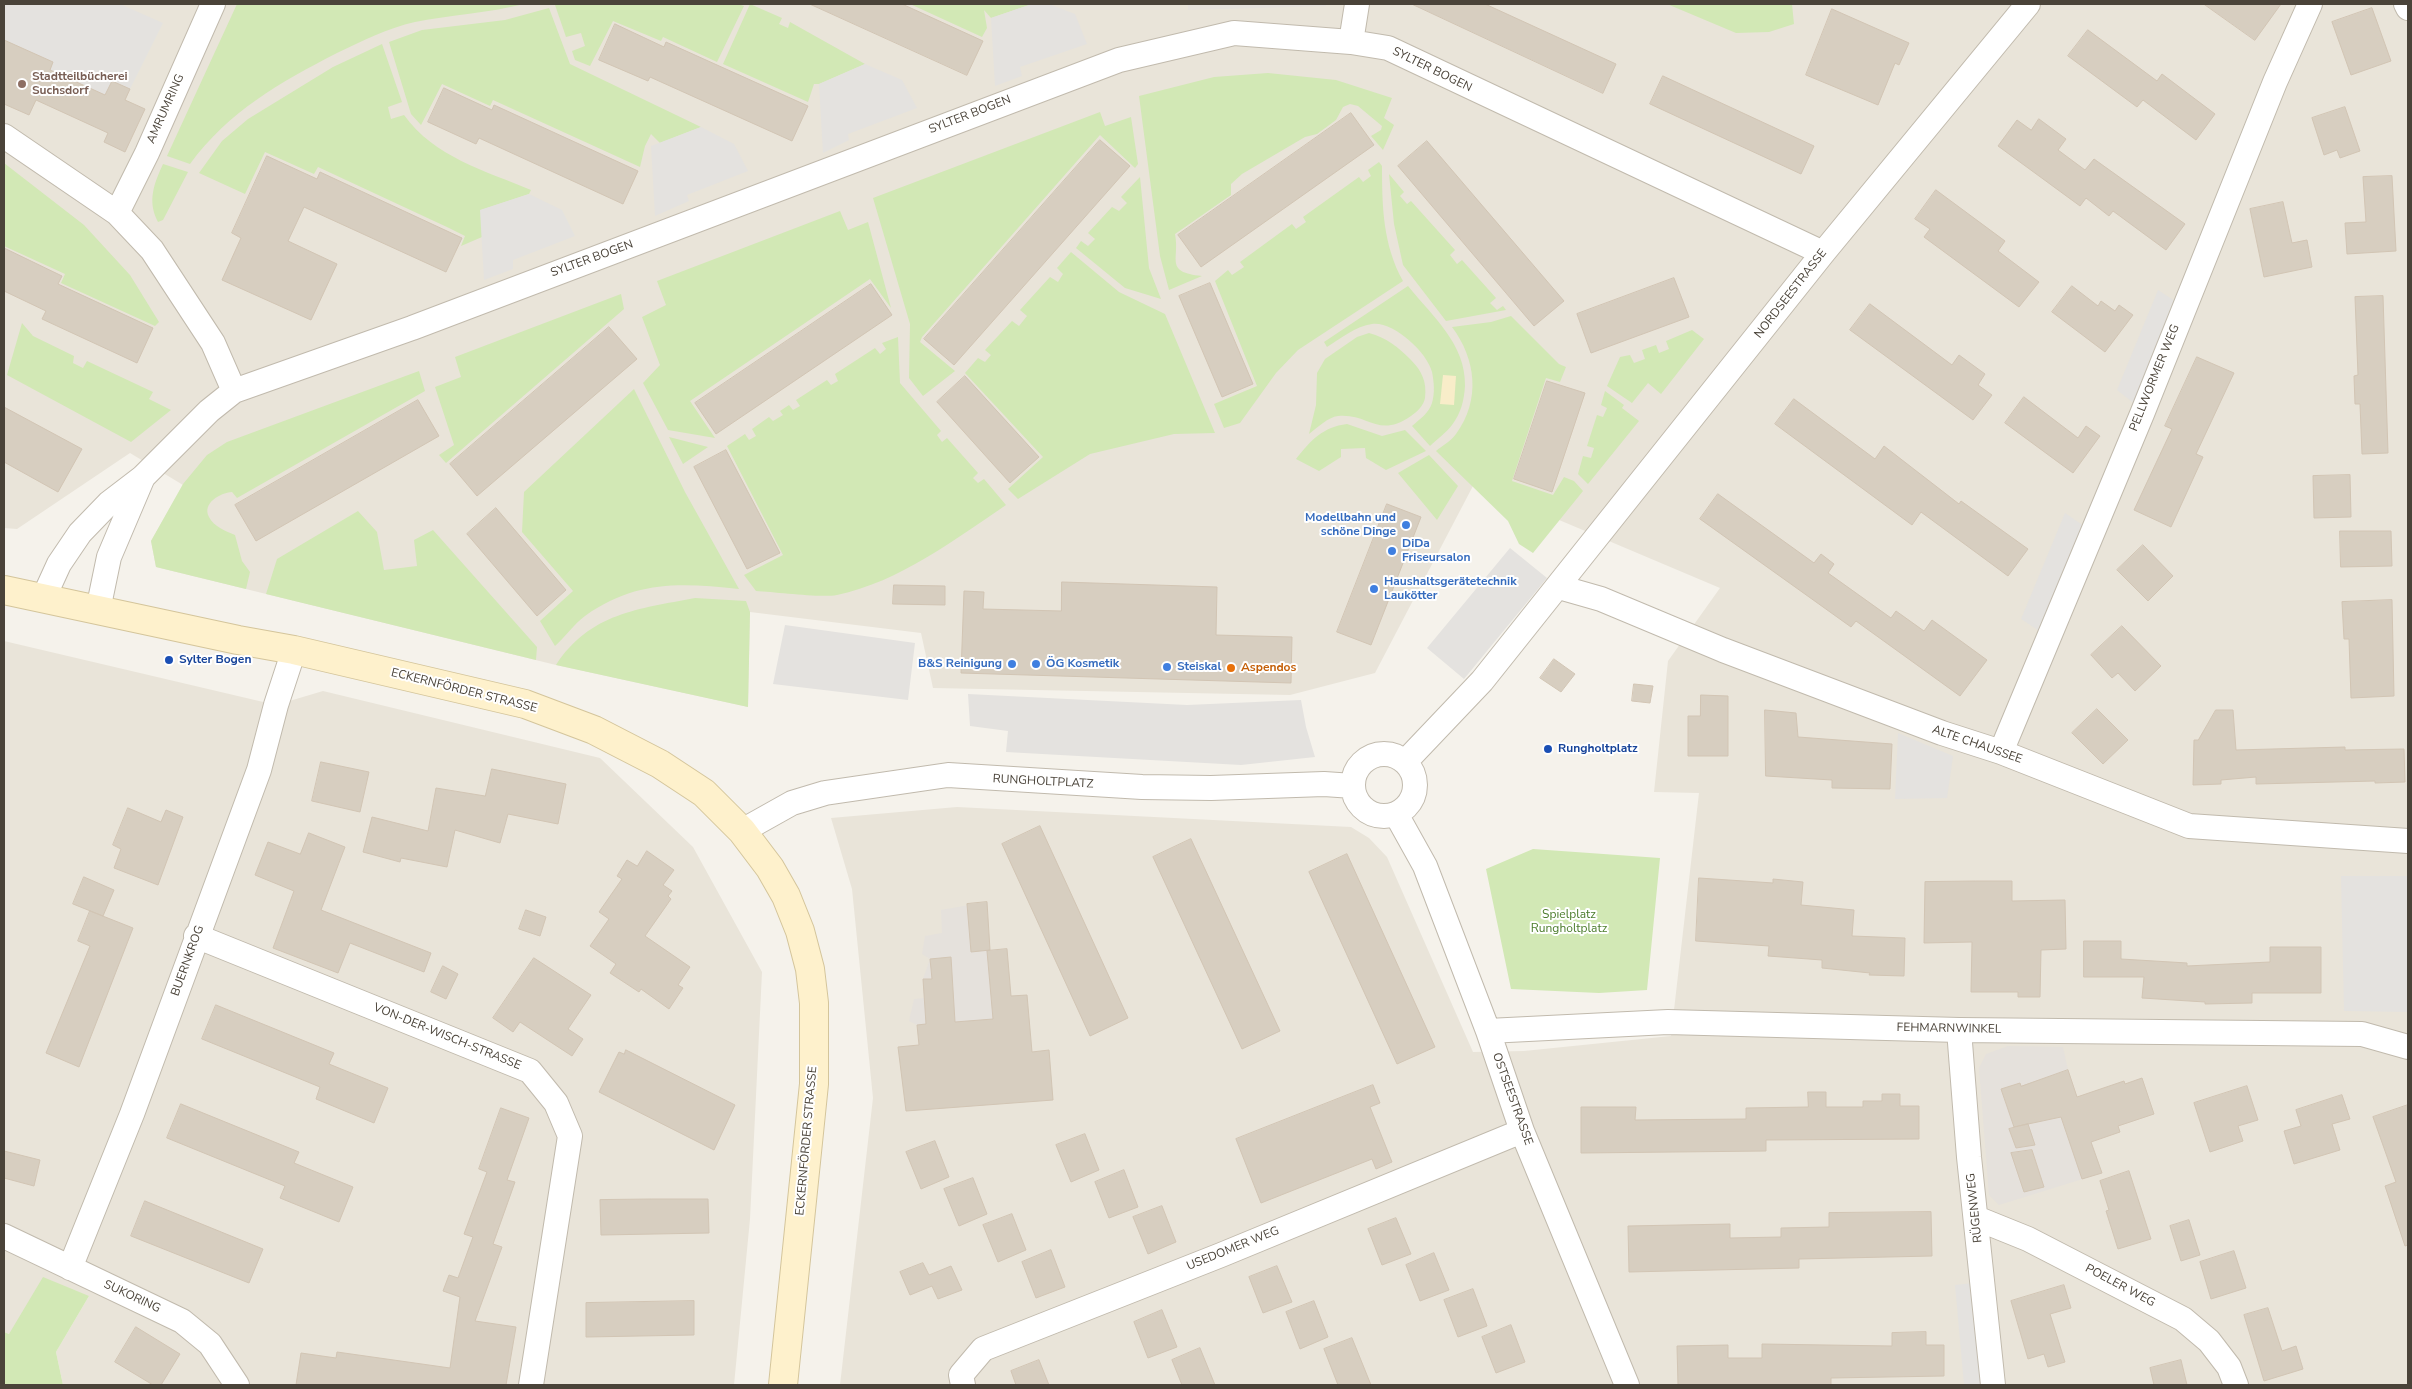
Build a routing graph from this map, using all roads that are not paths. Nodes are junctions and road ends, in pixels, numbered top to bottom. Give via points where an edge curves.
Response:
1 (213, 4) edge
2 (1357, 4) edge
3 (2028, 4) edge
4 (2310, 4) edge
5 (2406, 4) edge
6 (2408, 8) edge
7 (1351, 42) junction
8 (4, 136) edge
9 (118, 213) junction
10 (1823, 253) junction
11 (234, 391) junction
12 (142, 477) junction
13 (1559, 587) junction
14 (4, 590) edge
15 (43, 599) junction
16 (98, 610) junction
17 (294, 650) junction
18 (2001, 752) junction
19 (1405, 762) junction
20 (1353, 786) junction
21 (1396, 814) junction
22 (742, 831) junction
23 (2408, 841) edge
24 (196, 936) junction
25 (1958, 1030) junction
26 (1488, 1032) junction
27 (2408, 1047) edge
28 (1522, 1131) junction
29 (1976, 1218) junction
30 (4, 1236) edge
31 (70, 1268) junction
32 (237, 1385) edge
33 (531, 1385) edge
34 (783, 1385) edge
35 (963, 1385) edge
36 (1627, 1385) edge
37 (1994, 1385) edge
38 (2236, 1385) edge

1 - 9 street, AMRUMRING
2 - 7 street
3 - 10 street, NORDSEESTRASSE
4 - 18 street, PELLWORMER WEG via 2275,82 2142,414
5 - 6 street
7 - 10 street, SYLTER BOGEN via 1388,48
7 - 11 street, SYLTER BOGEN via 1234,33 1119,60 412,328
8 - 9 street
9 - 11 street via 152,250 213,343
10 - 13 street, NORDSEESTRASSE
11 - 12 street, SYLTER BOGEN
12 - 15 street, SYLTER BOGEN via 80,533 59,564
12 - 16 street, SYLTER BOGEN via 109,556
13 - 18 street, ALTE CHAUSSEE via 1601,599 1722,650
13 - 19 street via 1482,681
14 - 15 street, ECKERNFÖRDER STRASSE
15 - 16 street, ECKERNFÖRDER STRASSE
16 - 17 street, ECKERNFÖRDER STRASSE
17 - 22 street, ECKERNFÖRDER STRASSE via 525,704 594,730 660,764 704,793
17 - 24 street, BUERNKROG via 259,770
18 - 23 street, ALTE CHAUSSEE via 2189,826
19 - 20 street via 1393,755 1381,754 1367,759 1356,772
19 - 21 street via 1413,773 1413,796 1407,807
20 - 21 street via 1357,801 1366,811 1382,816
20 - 22 street, RUNGHOLTPLATZ via 1142,787 948,775 825,793 792,803
21 - 26 street, OSTSEESTRASSE via 1425,866
22 - 34 street, ECKERNFÖRDER STRASSE via 786,896 805,950 814,1003 814,1084
24 - 31 street, BUERNKROG via 132,1114
24 - 33 street, VON-DER-WISCH-STRASSE via 530,1070 556,1103 570,1136
25 - 26 street, FEHMARNWINKEL via 1668,1022
25 - 27 street, FEHMARNWINKEL via 2362,1034
25 - 29 street, RÜGENWEG
26 - 28 street, OSTSEESTRASSE
28 - 35 street, USEDOMER WEG via 983,1349 961,1375
28 - 36 street, OSTSEESTRASSE
29 - 37 street, RÜGENWEG
29 - 38 street, POELER WEG via 2028,1238 2183,1319 2209,1341 2229,1367
30 - 31 street, SUKORING
31 - 32 street, SUKORING via 182,1321 210,1344

